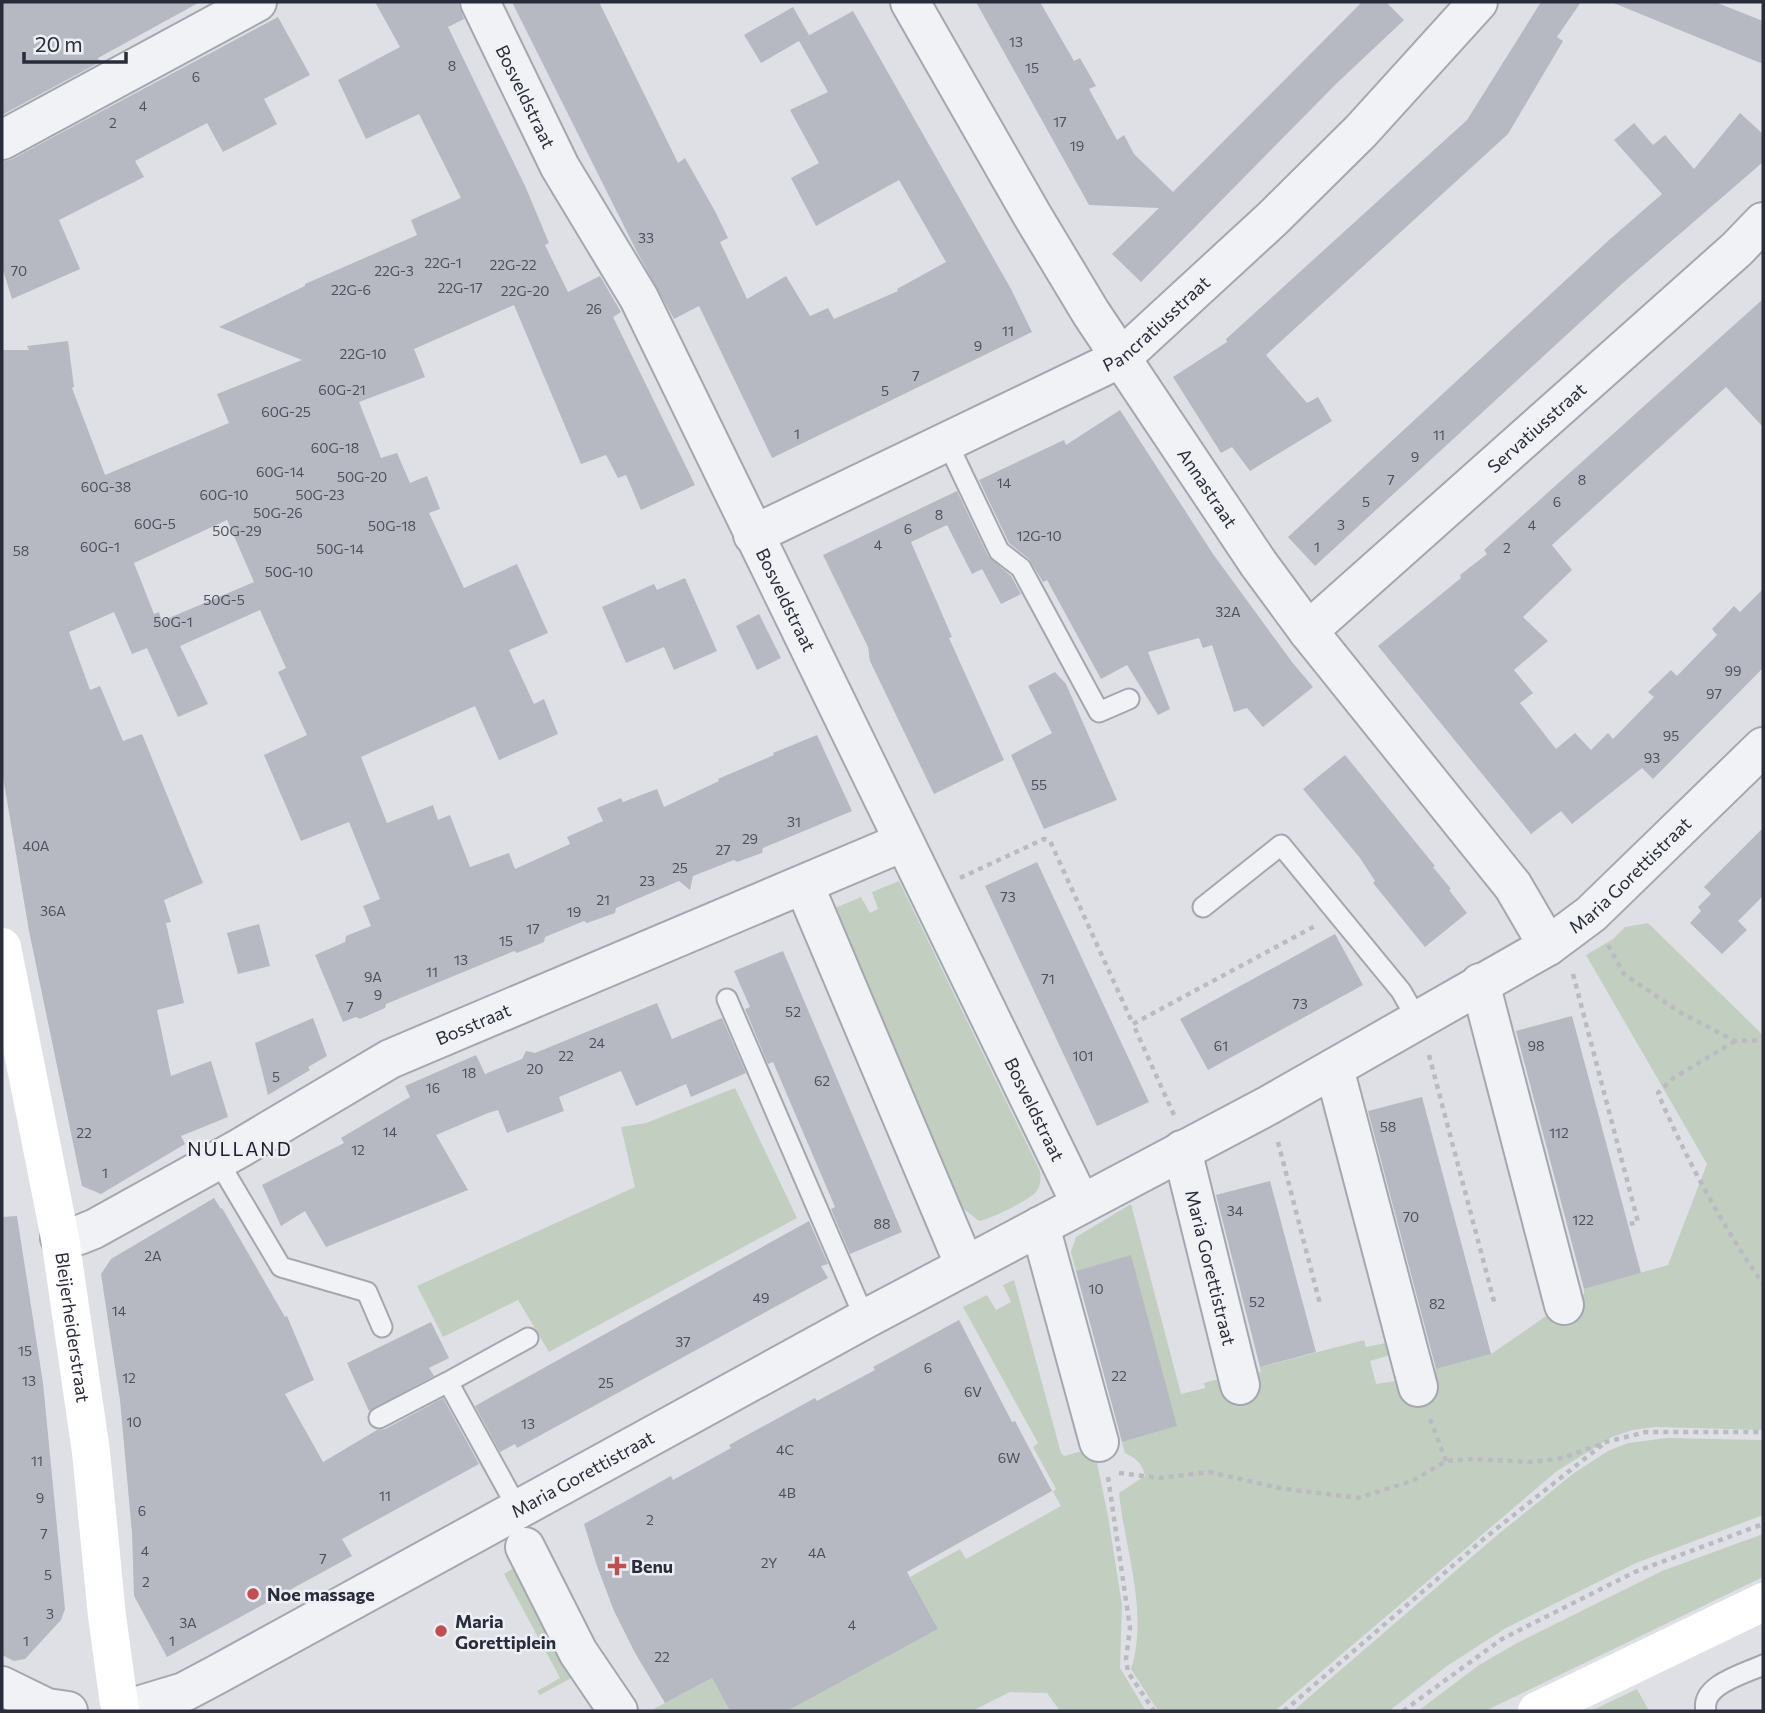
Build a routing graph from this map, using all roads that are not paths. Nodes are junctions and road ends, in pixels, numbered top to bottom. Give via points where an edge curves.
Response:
1 (257, 2) edge
2 (480, 2) edge
3 (910, 2) edge
4 (1478, 2) edge
5 (2, 140) edge
6 (1763, 222) edge
7 (1121, 358) junction
8 (947, 442) junction
9 (753, 535) junction
10 (1308, 631) junction
11 (1129, 699) dead end
12 (1763, 747) edge
13 (903, 842) junction
14 (804, 885) junction
15 (1203, 907) dead end
16 (1553, 942) junction
17 (2, 947) edge
18 (1480, 983) junction
19 (727, 999) dead end
20 (1417, 1019) junction
21 (1334, 1068) junction
22 (1182, 1150) junction
23 (218, 1161) junction
24 (1081, 1204) junction
25 (1040, 1226) junction
26 (60, 1238) junction
27 (965, 1266) junction
28 (1564, 1305) dead end
29 (865, 1319) junction
30 (383, 1327) dead end
31 (528, 1338) dead end
32 (448, 1382) junction
33 (1240, 1385) dead end
34 (1418, 1388) dead end
35 (379, 1418) dead end
36 (1103, 1457) road end
37 (518, 1510) junction
38 (525, 1547) dead end
39 (1763, 1602) edge
40 (1763, 1665) edge
41 (2, 1686) edge
42 (68, 1711) edge
43 (121, 1711) edge
44 (618, 1711) edge
45 (1537, 1711) edge
46 (1706, 1711) edge

1 - 5 street
2 - 9 street, Bosveldstraat via 560,167 639,298
3 - 7 street, Annastraat via 1032,215
4 - 7 street, Pancratiusstraat via 1362,131
6 - 10 street, Servatiusstraat
7 - 8 street, Pancratiusstraat
7 - 10 street, Annastraat
8 - 9 street, Pancratiusstraat
8 - 11 lane via 999,551 1021,568 1099,712
9 - 13 street, Bosveldstraat
10 - 16 street, Annastraat
12 - 16 street, Maria Gorettistraat via 1591,914
13 - 14 street, Bosstraat
13 - 24 street, Bosveldstraat
14 - 23 street, Bosstraat via 390,1059
14 - 27 street
15 - 20 lane via 1281,845 1401,992
16 - 18 street, Maria Gorettistraat
17 - 26 street, Bleijerheiderstraat
18 - 20 street, Maria Gorettistraat
18 - 28 street
19 - 29 lane
20 - 21 street, Maria Gorettistraat
21 - 22 street, Maria Gorettistraat
21 - 34 street
22 - 24 street, Maria Gorettistraat
22 - 33 street, Maria Gorettistraat
23 - 26 street, Bosstraat via 94,1229
23 - 30 lane via 281,1267 366,1292
24 - 25 street, Maria Gorettistraat
25 - 27 street, Maria Gorettistraat
25 - 36 street
26 - 43 street, Bleijerheiderstraat
27 - 29 street, Maria Gorettistraat
29 - 37 street, Maria Gorettistraat
31 - 32 lane
32 - 35 lane
32 - 37 lane
37 - 43 street, Maria Gorettistraat via 184,1692
38 - 44 street via 578,1652
39 - 45 street
40 - 46 lane via 1713,1689 1706,1699
41 - 42 street via 47,1708

